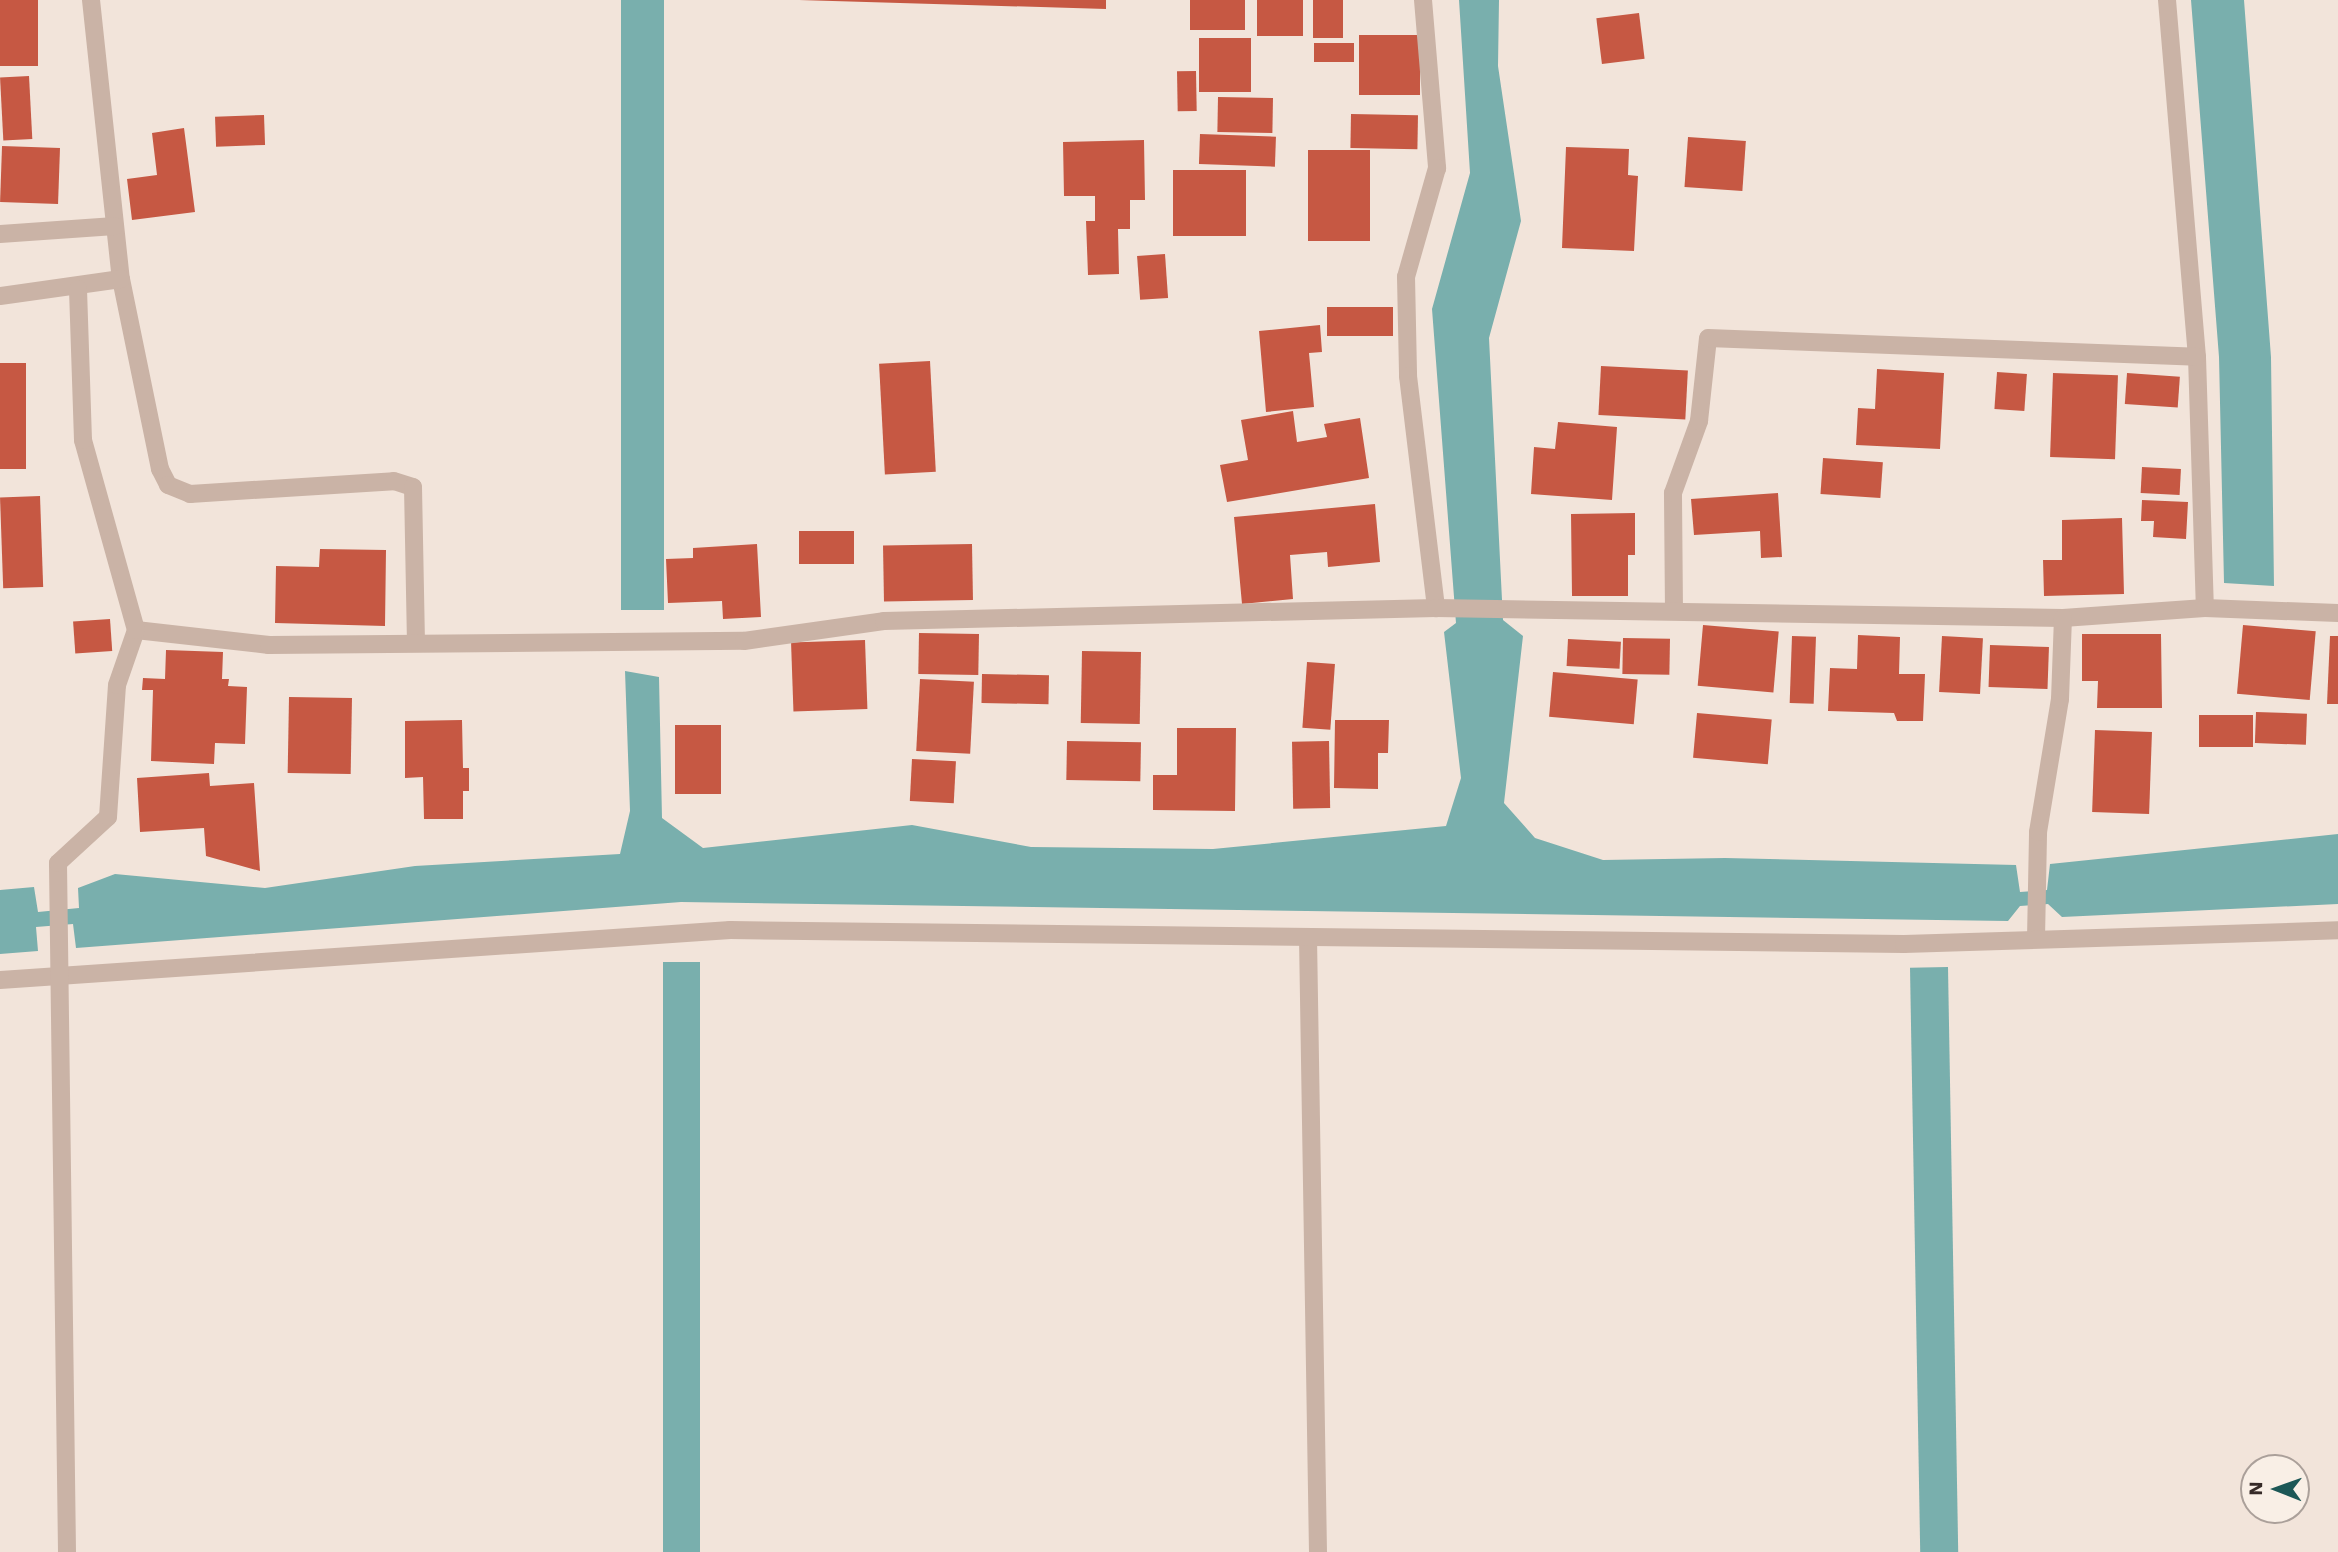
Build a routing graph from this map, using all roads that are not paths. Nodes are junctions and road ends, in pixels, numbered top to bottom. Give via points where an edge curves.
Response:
1 (91, 0) edge
2 (1423, 0) edge
3 (2167, 0) edge
4 (114, 226) junction
5 (0, 234) edge
6 (121, 279) junction
7 (78, 289) junction
8 (0, 296) edge
9 (2197, 357) junction
10 (1441, 608) junction
11 (2205, 608) junction
12 (1674, 611) junction
13 (2338, 613) edge
14 (2063, 618) junction
15 (136, 630) junction
16 (416, 640) junction
17 (2338, 930) edge
18 (1308, 937) junction
19 (2036, 939) junction
20 (58, 976) junction
21 (0, 980) edge
22 (67, 1552) edge
23 (1318, 1552) edge

1 - 4 street
2 - 10 street via 1437,168 1406,277 1408,376
3 - 9 street
4 - 5 street
4 - 6 street
6 - 7 street
6 - 16 street via 160,469 169,485 190,494 394,481 413,487
7 - 8 street
7 - 15 street via 83,440
9 - 11 street
9 - 12 street via 1708,338 1699,421 1673,493
10 - 12 street
10 - 16 street via 884,621 744,641
11 - 13 street
11 - 14 street
12 - 14 street
14 - 19 street via 2060,699 2038,832
15 - 16 street via 269,645
15 - 20 street via 117,685 108,817 58,863
17 - 19 street
18 - 19 street via 1890,944
18 - 20 street via 730,930
18 - 23 street
20 - 21 street
20 - 22 street

